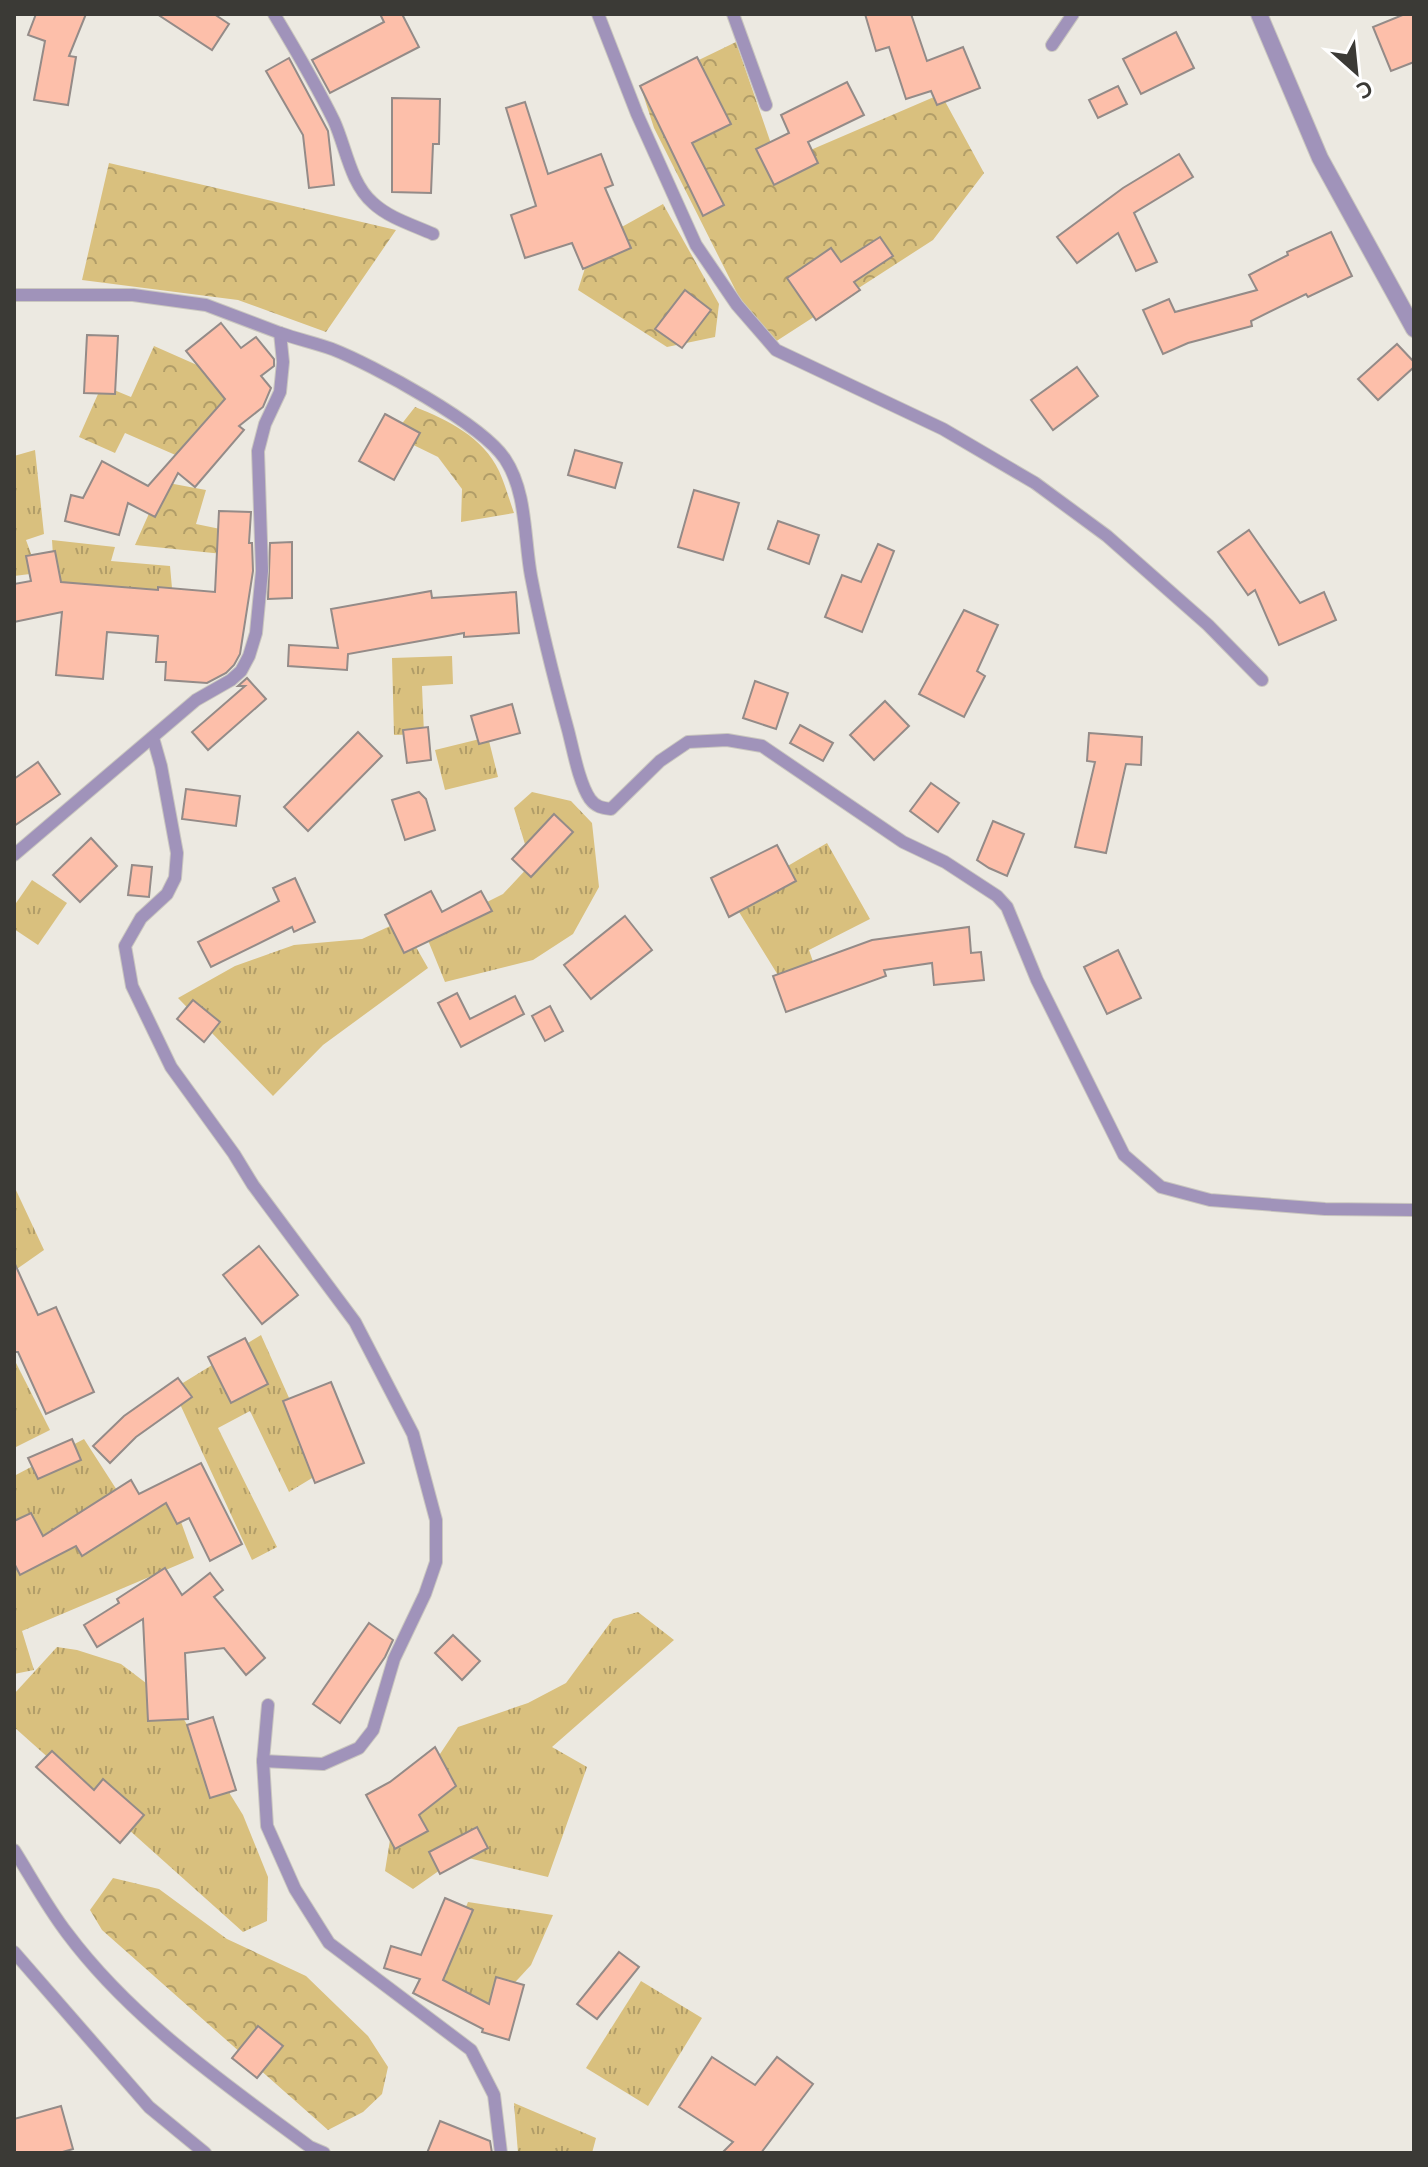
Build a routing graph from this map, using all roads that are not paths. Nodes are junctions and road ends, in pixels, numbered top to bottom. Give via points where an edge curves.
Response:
1 (274, 14) edge
2 (598, 14) edge
3 (733, 14) edge
4 (1073, 14) edge
5 (1259, 14) edge
6 (1052, 45) dead end
7 (766, 105) dead end
8 (433, 234) dead end
9 (14, 295) edge
10 (1414, 329) edge
11 (280, 333) junction
12 (1262, 680) dead end
13 (153, 738) junction
14 (14, 855) edge
15 (1414, 1210) edge
16 (268, 1705) dead end
17 (263, 1761) junction
18 (14, 1850) edge
19 (14, 1952) edge
20 (205, 2153) edge
21 (324, 2153) edge
22 (501, 2153) edge

1 - 8 lane via 335,124 362,190 385,213
2 - 12 lane via 696,245 776,350 943,429 1035,483 1107,536
3 - 7 lane
4 - 6 lane
5 - 10 street via 1320,158
9 - 11 lane via 133,295 191,303
11 - 13 lane via 280,392 258,451 262,571 249,656 241,671 196,700
11 - 15 lane via 333,349 387,377 488,438 506,460 518,488 538,613 574,756 589,798 600,808 611,809 660,761 688,742 727,740 762,746 1007,907 1037,980 1124,1155 1161,1187 1210,1200
13 - 14 lane
13 - 17 lane via 177,853 175,878 125,946 132,986 171,1067 355,1322 382,1369 413,1434 436,1520 436,1562 394,1659 373,1730 359,1748 323,1764
16 - 17 lane
17 - 22 lane via 267,1826 295,1889 329,1943 471,2050 494,2095
18 - 21 lane via 67,1932 107,1979 180,2050
19 - 20 lane via 149,2107

